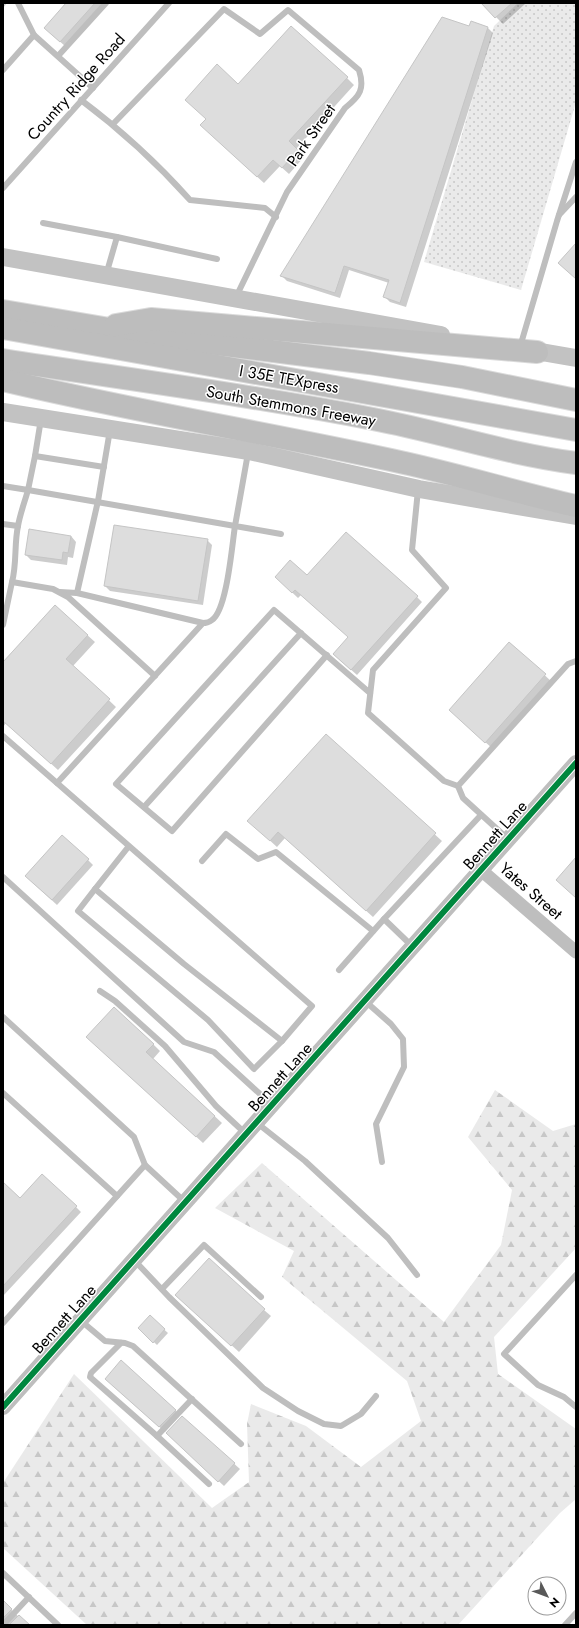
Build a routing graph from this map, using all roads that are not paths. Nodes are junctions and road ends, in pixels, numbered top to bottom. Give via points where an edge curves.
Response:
1 (18, 3) edge
2 (106, 3) edge
3 (169, 3) edge
4 (34, 35) junction
5 (58, 56) junction
6 (3, 70) edge
7 (93, 88) junction
8 (81, 100) junction
9 (113, 124) junction
10 (576, 162) edge
11 (3, 188) edge
12 (576, 197) edge
13 (558, 216) junction
14 (276, 217) junction
15 (43, 223) dead end
16 (117, 237) junction
17 (3, 257) edge
18 (217, 259) dead end
19 (106, 275) junction
20 (235, 298) junction
21 (3, 311) edge
22 (3, 328) edge
23 (101, 328) junction
24 (528, 350) junction
25 (576, 358) edge
26 (3, 360) edge
27 (3, 380) edge
28 (576, 400) edge
29 (3, 412) edge
30 (41, 418) junction
31 (110, 429) junction
32 (576, 430) edge
33 (249, 451) junction
34 (36, 456) junction
35 (576, 463) edge
36 (104, 467) junction
37 (3, 486) edge
38 (418, 489) junction
39 (28, 490) junction
40 (98, 501) junction
41 (576, 506) edge
42 (576, 516) edge
43 (3, 524) edge
44 (18, 526) junction
45 (234, 526) junction
46 (281, 534) dead end
47 (12, 582) junction
48 (60, 592) junction
49 (77, 593) junction
50 (203, 623) junction
51 (3, 625) edge
52 (301, 633) junction
53 (327, 655) junction
54 (576, 661) edge
55 (154, 676) junction
56 (370, 693) junction
57 (3, 736) edge
58 (576, 763) edge
59 (57, 783) junction
60 (458, 786) junction
61 (144, 807) junction
62 (481, 815) junction
63 (508, 840) junction
64 (129, 846) junction
65 (202, 861) dead end
66 (481, 870) junction
67 (3, 877) edge
68 (95, 889) junction
69 (384, 919) junction
70 (373, 931) junction
71 (413, 947) junction
72 (576, 952) edge
73 (339, 970) dead end
74 (100, 991) dead end
75 (365, 1001) junction
76 (3, 1018) edge
77 (282, 1041) junction
78 (3, 1092) edge
79 (273, 1105) junction
80 (252, 1128) junction
81 (382, 1162) dead end
82 (145, 1165) junction
83 (117, 1196) junction
84 (185, 1202) junction
85 (134, 1260) junction
86 (417, 1275) dead end
87 (576, 1275) edge
88 (162, 1289) junction
89 (261, 1297) dead end
90 (80, 1320) junction
91 (3, 1323) edge
92 (121, 1343) junction
93 (376, 1396) dead end
94 (192, 1398) junction
95 (3, 1407) edge
96 (576, 1407) edge
97 (157, 1436) junction
98 (241, 1444) dead end
99 (209, 1484) dead end
100 (3, 1573) edge
101 (29, 1598) junction
102 (576, 1613) edge
103 (3, 1625) edge
104 (58, 1625) edge
105 (565, 1625) edge

1 - 4 lane
2 - 5 lane
3 - 7 lane, Country Ridge Road
4 - 5 lane
4 - 6 lane
5 - 7 lane
7 - 8 lane, Country Ridge Road
8 - 9 lane
8 - 11 lane, Country Ridge Road
9 - 14 lane via 190,200 265,208
9 - 14 lane, Park Street via 224,10 260,34 288,10 359,70 363,82 357,98 345,108 287,192
10 - 13 lane
12 - 13 lane
13 - 24 lane
14 - 20 lane, Park Street
15 - 16 lane
16 - 18 lane
16 - 19 lane
17 - 19 main road
19 - 20 main road
20 - 24 main road
21 - 23 highway
22 - 32 highway, I 35E TEXpress
23 - 24 highway via 151,319
23 - 28 highway via 462,377
24 - 25 main road
26 - 35 highway, South Stemmons Freeway via 374,419 540,458
27 - 41 highway via 85,400 392,460
29 - 30 main road
30 - 31 main road
30 - 34 lane
31 - 33 main road
31 - 36 lane
33 - 38 main road
33 - 45 lane
34 - 36 lane
34 - 39 lane
36 - 40 lane
37 - 39 lane
38 - 42 main road
38 - 56 lane via 412,550 446,588 373,670
39 - 40 lane
39 - 44 lane
40 - 45 lane
40 - 49 lane
43 - 44 lane
44 - 47 lane
45 - 46 lane
45 - 50 lane via 223,601 212,620
47 - 48 lane
47 - 51 lane
48 - 49 lane
48 - 55 lane
49 - 50 lane
50 - 55 lane
52 - 53 lane
52 - 61 lane
52 - 61 lane via 274,610 116,784
53 - 56 lane
53 - 61 lane via 172,831
54 - 60 lane via 568,664
55 - 59 lane
56 - 60 lane via 368,713 444,781
57 - 59 lane
58 - 63 street, Bennett Lane
59 - 64 lane
60 - 62 lane via 464,798
62 - 63 lane
62 - 69 lane
63 - 66 street, Bennett Lane
64 - 68 lane
64 - 77 lane via 312,1006
65 - 70 lane via 226,834 258,859 276,852
66 - 71 street, Bennett Lane
66 - 72 street, Yates Street
67 - 79 lane via 184,1042 214,1052
68 - 77 lane via 184,964
68 - 77 lane via 78,911 208,1020 254,1069
69 - 70 lane
69 - 71 lane
70 - 73 lane
71 - 75 street, Bennett Lane
74 - 80 lane via 115,1001 165,1046 216,1106
75 - 79 street, Bennett Lane
75 - 81 lane via 391,1024 403,1039 404,1067 376,1124
76 - 82 lane via 134,1137
78 - 83 lane
79 - 80 street, Bennett Lane
80 - 84 street, Bennett Lane
80 - 86 lane via 305,1161 388,1238
82 - 83 lane
82 - 84 lane
83 - 91 lane
84 - 85 street, Bennett Lane
85 - 88 lane
85 - 90 street, Bennett Lane
87 - 96 lane via 504,1354 538,1385 564,1397
88 - 89 lane via 204,1245
88 - 93 lane via 263,1388 324,1424 341,1426 361,1414
90 - 92 lane via 105,1341
90 - 95 street, Bennett Lane
92 - 94 lane via 133,1346
92 - 97 lane via 90,1377
94 - 97 lane
94 - 98 lane
97 - 99 lane
100 - 101 lane
101 - 103 lane
101 - 104 lane
102 - 105 lane

